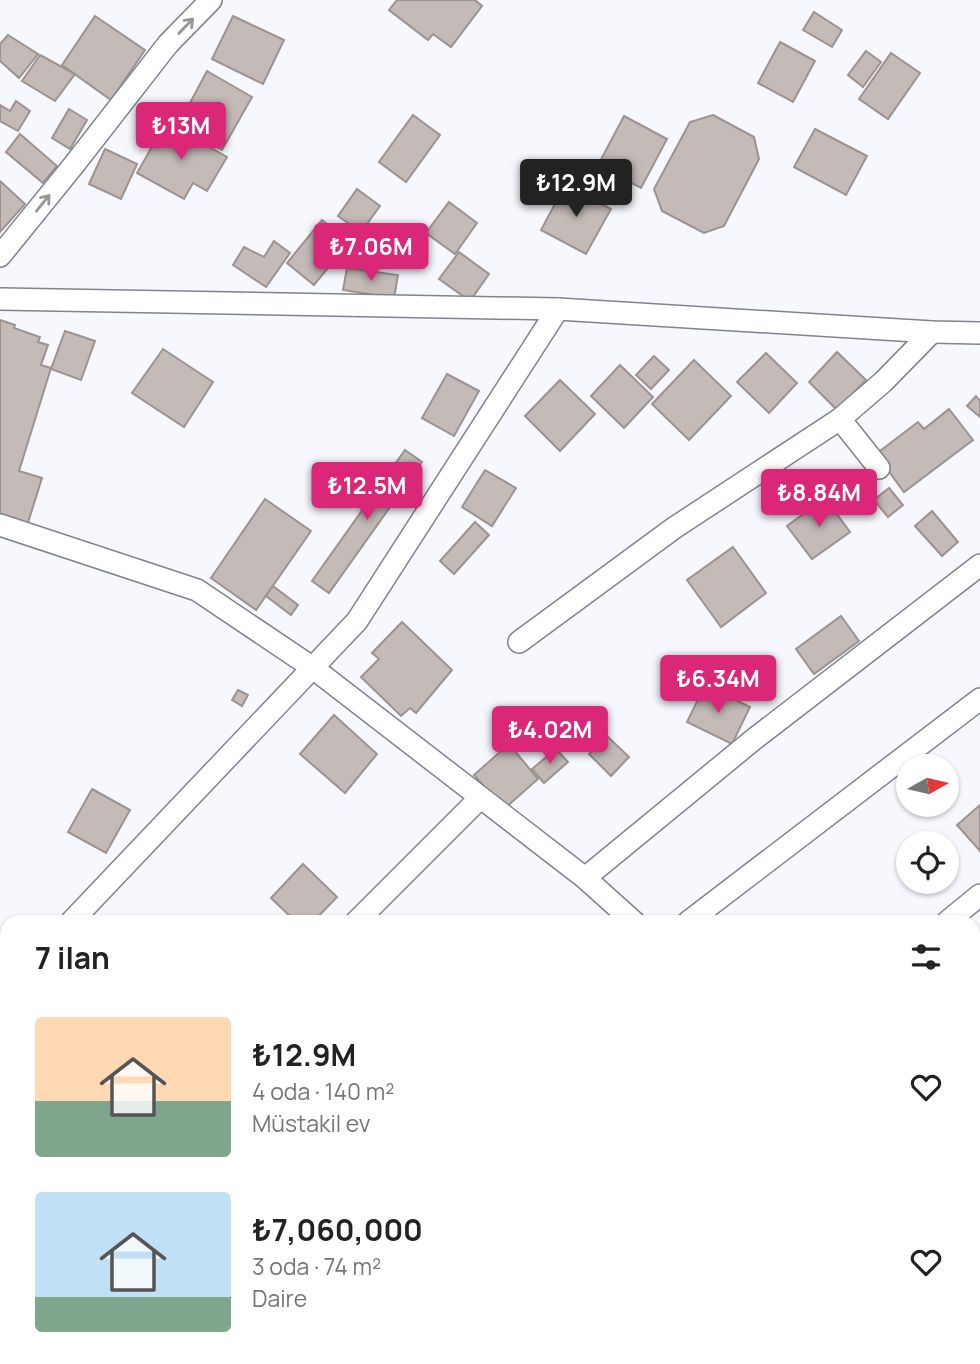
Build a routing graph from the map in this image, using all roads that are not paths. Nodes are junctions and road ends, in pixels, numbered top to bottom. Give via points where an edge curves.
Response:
1 (211, 0) edge
2 (0, 256) edge
3 (0, 299) edge
4 (558, 309) junction
5 (932, 332) junction
6 (980, 333) edge
7 (840, 419) junction
8 (879, 468) dead end
9 (0, 525) edge
10 (980, 565) edge
11 (519, 642) dead end
12 (313, 668) junction
13 (980, 699) edge
14 (480, 798) junction
15 (585, 878) junction
16 (980, 895) edge
17 (78, 915) edge
18 (363, 915) edge
19 (626, 915) edge
20 (697, 915) edge
21 (956, 915) edge

2 -> 1 street via 168,44
3 - 4 street
4 - 5 street
4 - 12 street via 357,621
5 - 6 street
5 - 7 street
7 - 8 street
7 - 11 street via 674,528
9 - 12 street via 197,590
10 - 15 street via 753,740
12 - 14 street
12 - 17 street
13 - 20 street
14 - 15 street
14 - 18 street
15 - 19 street
16 - 21 street

